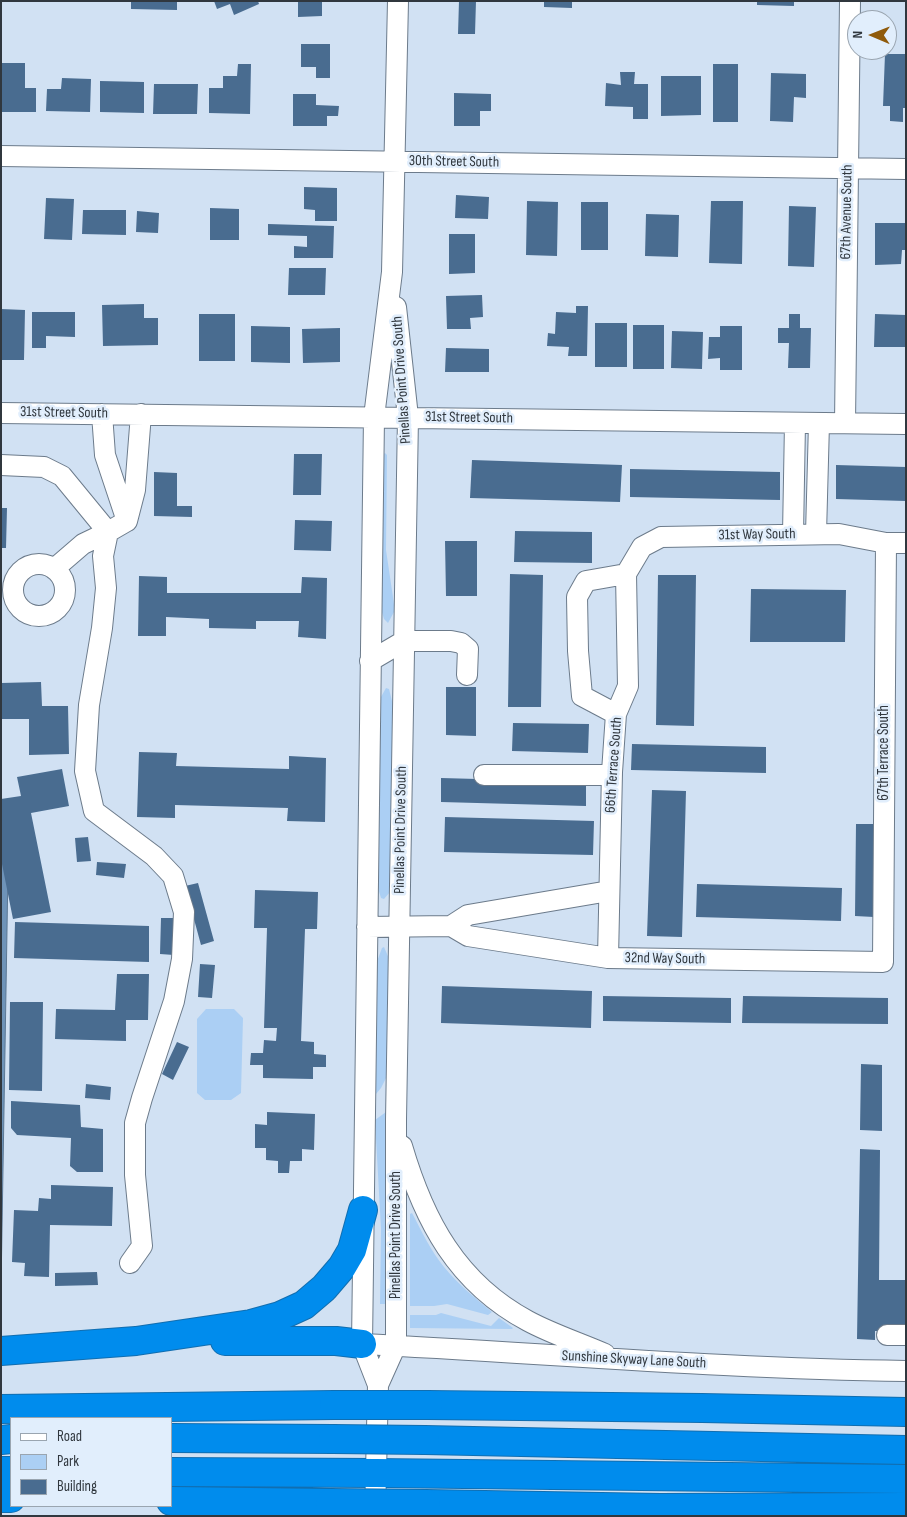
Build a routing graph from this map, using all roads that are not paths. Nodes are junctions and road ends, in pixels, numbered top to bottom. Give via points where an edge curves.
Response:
1 (398, 1) edge
2 (850, 1) edge
3 (1, 156) edge
4 (396, 161) junction
5 (847, 168) junction
6 (906, 170) edge
7 (392, 272) junction
8 (1, 412) edge
9 (102, 414) junction
10 (141, 414) junction
11 (374, 417) junction
12 (408, 417) junction
13 (795, 423) junction
14 (819, 423) junction
15 (845, 423) junction
16 (906, 424) edge
17 (1, 465) edge
18 (127, 521) junction
19 (108, 532) junction
20 (793, 534) junction
21 (816, 534) junction
22 (906, 542) edge
23 (886, 543) junction
24 (54, 569) dead end
25 (626, 574) junction
26 (404, 641) junction
27 (370, 661) junction
28 (468, 675) dead end
29 (616, 714) junction
30 (484, 775) dead end
31 (612, 775) junction
32 (609, 891) junction
33 (494, 910) junction
34 (451, 926) junction
35 (367, 927) junction
36 (400, 927) junction
37 (494, 940) junction
38 (608, 958) junction
39 (883, 962) joint
40 (396, 1086) junction
41 (364, 1110) junction
42 (396, 1119) junction
43 (363, 1210) junction
44 (130, 1263) dead end
45 (136, 1341) junction
46 (362, 1344) junction
47 (396, 1345) junction
48 (1, 1351) edge
49 (621, 1360) junction
50 (906, 1371) edge
51 (378, 1385) junction
52 (1, 1410) edge
53 (906, 1412) edge
54 (172, 1438) edge
55 (906, 1450) edge
56 (172, 1472) edge
57 (376, 1473) junction
58 (906, 1479) edge
59 (172, 1501) edge
60 (906, 1508) edge
61 (375, 1516) edge

1 - 4 street, Pinellas Point Drive South
2 - 5 street, 67th Avenue South
3 - 4 street, 30th Street South
4 - 5 street, 30th Street South
4 - 7 street, Pinellas Point Drive South
5 - 6 street, 30th Street South
5 - 15 street, 67th Avenue South
7 - 11 street, Pinellas Point Drive South
7 - 12 street, Pinellas Point Drive South
8 - 9 street, 31st Street South
9 - 10 street, 31st Street South
9 - 18 street via 105,455
10 - 11 street, 31st Street South
10 - 18 street via 136,490
11 - 12 street, 31st Street South
11 - 27 street, Pinellas Point Drive South
12 - 13 street, 31st Street South
12 - 26 street, Pinellas Point Drive South
13 - 14 street, 31st Street South
13 - 20 street
14 - 15 street, 31st Street South
14 - 21 street
15 - 16 street, 31st Street South
17 - 19 street via 44,467 62,476
18 - 19 street
19 - 24 street via 82,544
19 - 44 street via 103,556 106,588 89,705 85,771 94,811 154,856 173,876 184,912 182,959 174,1001 136,1124 135,1175 142,1246
20 - 21 street, 31st Way South
20 - 25 street, 31st Way South via 661,537 642,547
21 - 23 street, 31st Way South via 840,534
22 - 23 street, 31st Way South
23 - 39 street, 67th Terrace South
25 - 29 street, 66th Terrace South via 628,686
25 - 29 street via 586,581 577,597 582,696
26 - 27 street
26 - 28 street via 461,643 468,649
26 - 36 street, Pinellas Point Drive South
27 - 35 street, Pinellas Point Drive South
29 - 31 street, 66th Terrace South
30 - 31 street
31 - 32 street, 66th Terrace South
32 - 33 street, 32nd Way South
32 - 38 street, 66th Terrace South
33 - 34 street, 32nd Way South via 468,915
33 - 37 street
34 - 36 street, 32nd Way South
34 - 37 street, 32nd Way South via 468,936
35 - 36 street, 32nd Way South
35 - 41 street, Pinellas Point Drive South
36 - 40 street, Pinellas Point Drive South
37 - 38 street, 32nd Way South
38 - 39 street, 32nd Way South
40 - 41 street via 382,1101
40 - 42 street, Pinellas Point Drive South
41 - 43 street, Pinellas Point Drive South
42 - 47 street, Pinellas Point Drive South
42 - 49 street via 421,1202 443,1244 463,1269 493,1297 528,1321
43 - 45 highway via 352,1250 342,1267 304,1305 251,1324
43 - 46 street, Pinellas Point Drive South
45 - 46 highway via 336,1341
45 - 48 highway
46 - 47 street, Sunshine Skyway Lane South
46 - 51 street, Pinellas Point Drive South
47 - 49 street, Sunshine Skyway Lane South
47 - 51 street, Pinellas Point Drive South
49 - 50 street, Sunshine Skyway Lane South
51 - 57 street, Pinellas Point Drive South
52 - 53 highway, bridge via 334,1405
54 - 55 highway, bridge
56 - 57 highway
57 - 58 highway
57 - 61 street, Pinellas Point Drive South
59 - 60 highway, bridge

